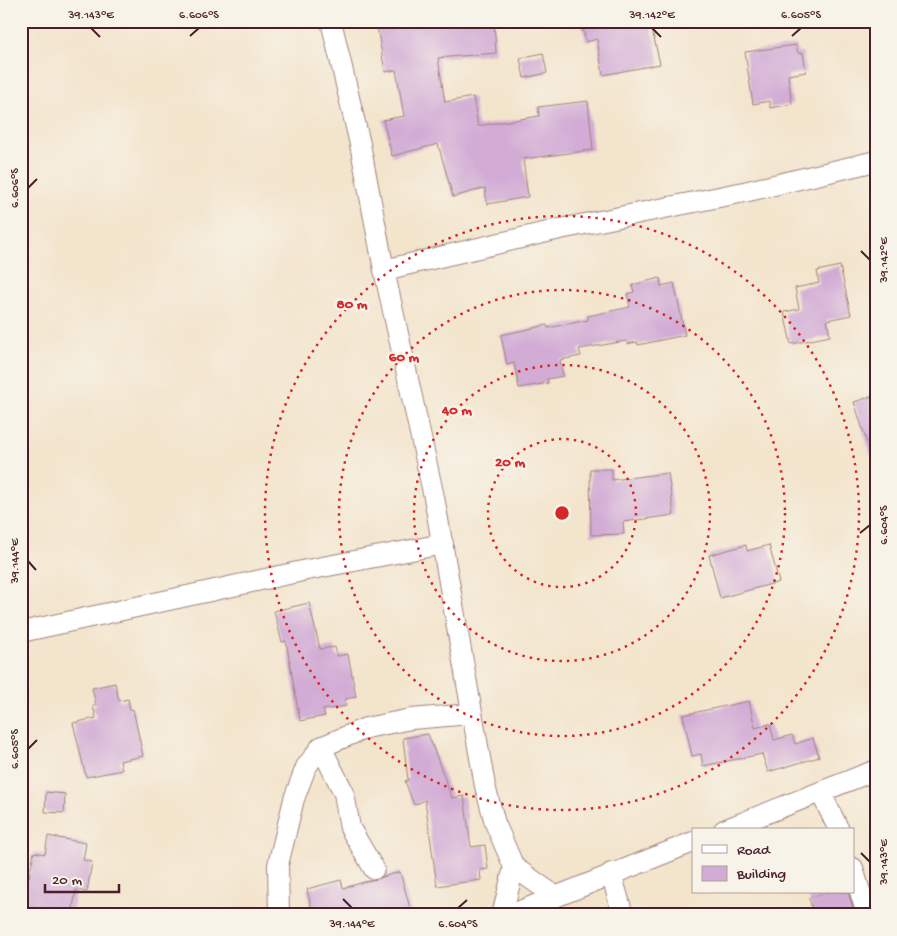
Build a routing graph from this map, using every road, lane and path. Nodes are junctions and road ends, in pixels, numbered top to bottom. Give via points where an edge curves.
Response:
1 (332, 21) edge
2 (876, 161) edge
3 (384, 270) junction
4 (443, 544) junction
5 (21, 632) edge
6 (471, 714) junction
7 (321, 747) junction
8 (876, 770) edge
9 (820, 793) junction
10 (729, 828) edge
11 (838, 828) edge
12 (692, 842) edge
13 (514, 867) junction
14 (374, 869) dead end
15 (854, 871) edge
16 (611, 873) junction
17 (555, 896) junction
18 (279, 915) edge
19 (502, 915) edge
20 (510, 915) edge
21 (622, 915) edge
22 (867, 915) edge

1 - 3 street
2 - 3 street
3 - 4 street
4 - 5 street
4 - 6 street
6 - 7 street via 411,719 366,728
6 - 13 street via 494,823
7 - 14 street via 344,793 350,828
7 - 18 street via 306,767 294,799 278,865
8 - 9 street
9 - 10 street
9 - 11 street
12 - 16 street
13 - 17 street
13 - 19 street
15 - 22 street
16 - 17 street
16 - 21 street
17 - 20 street

